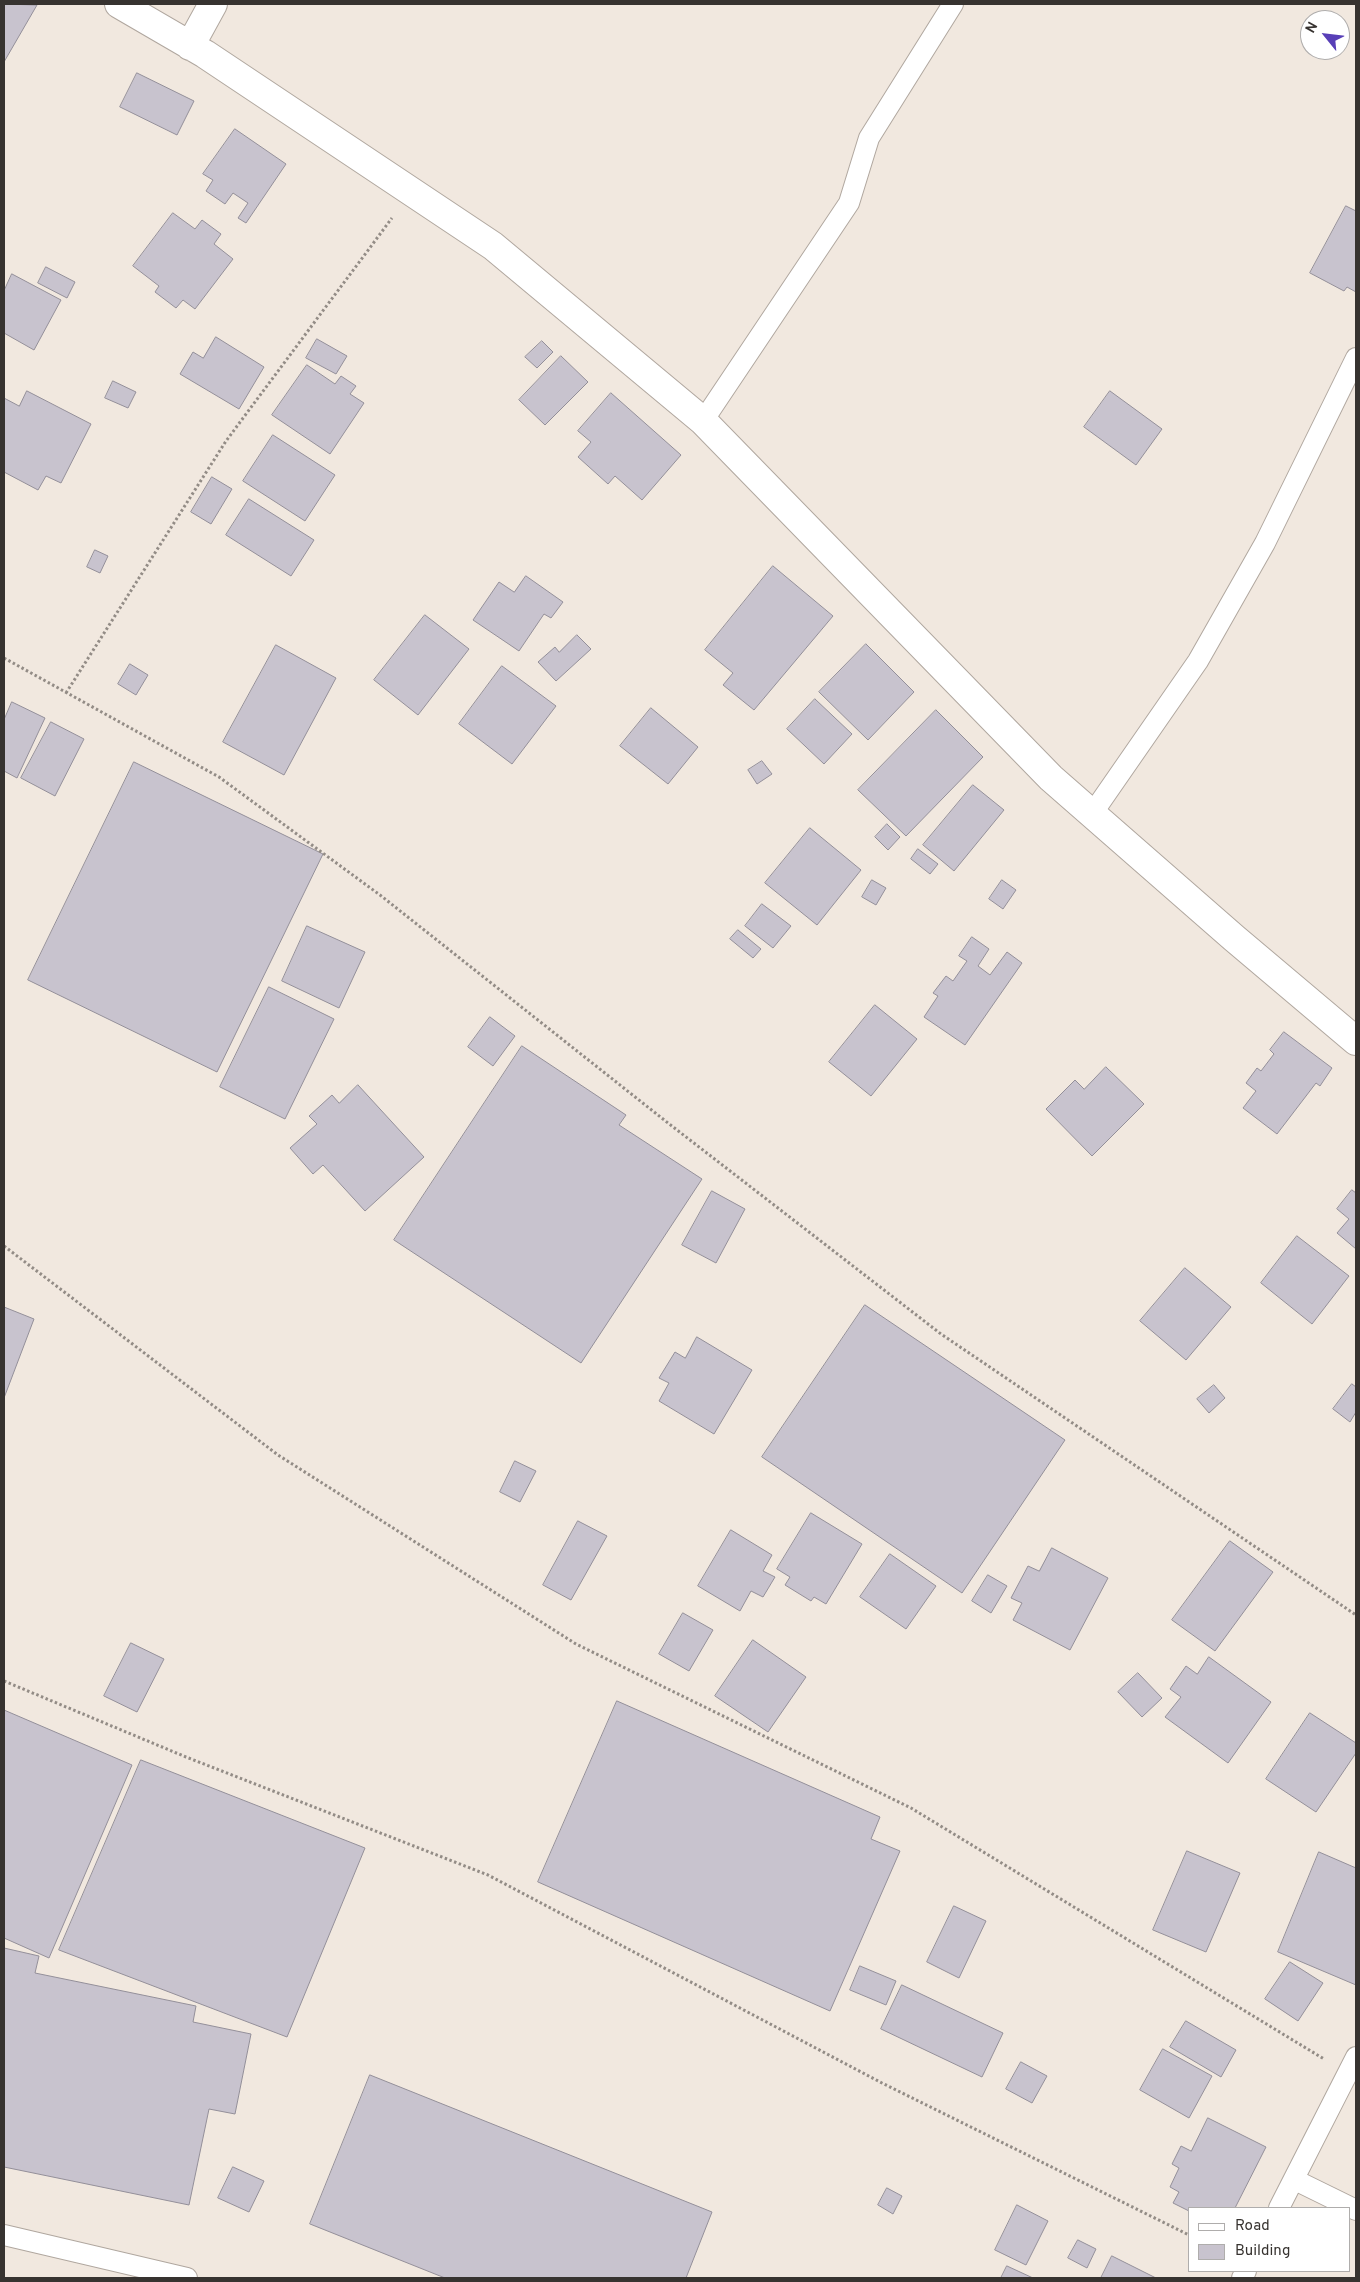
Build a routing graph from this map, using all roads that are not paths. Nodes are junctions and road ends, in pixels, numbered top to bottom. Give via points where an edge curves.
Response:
1 (119, 4) edge
2 (213, 4) edge
3 (953, 4) edge
4 (190, 46) junction
5 (1356, 358) edge
6 (703, 421) junction
7 (1092, 814) junction
8 (1356, 1041) edge
9 (1352, 2066) edge
10 (1295, 2180) junction
11 (1280, 2207) edge
12 (1350, 2207) edge
13 (4, 2235) edge
14 (187, 2278) edge

1 - 4 street
2 - 4 street
3 - 6 lane via 869,138 849,203
4 - 6 street via 493,246
5 - 7 lane via 1265,543 1198,661
6 - 7 street via 1051,778
7 - 8 street
9 - 10 lane
10 - 11 lane
10 - 12 lane
13 - 14 lane

